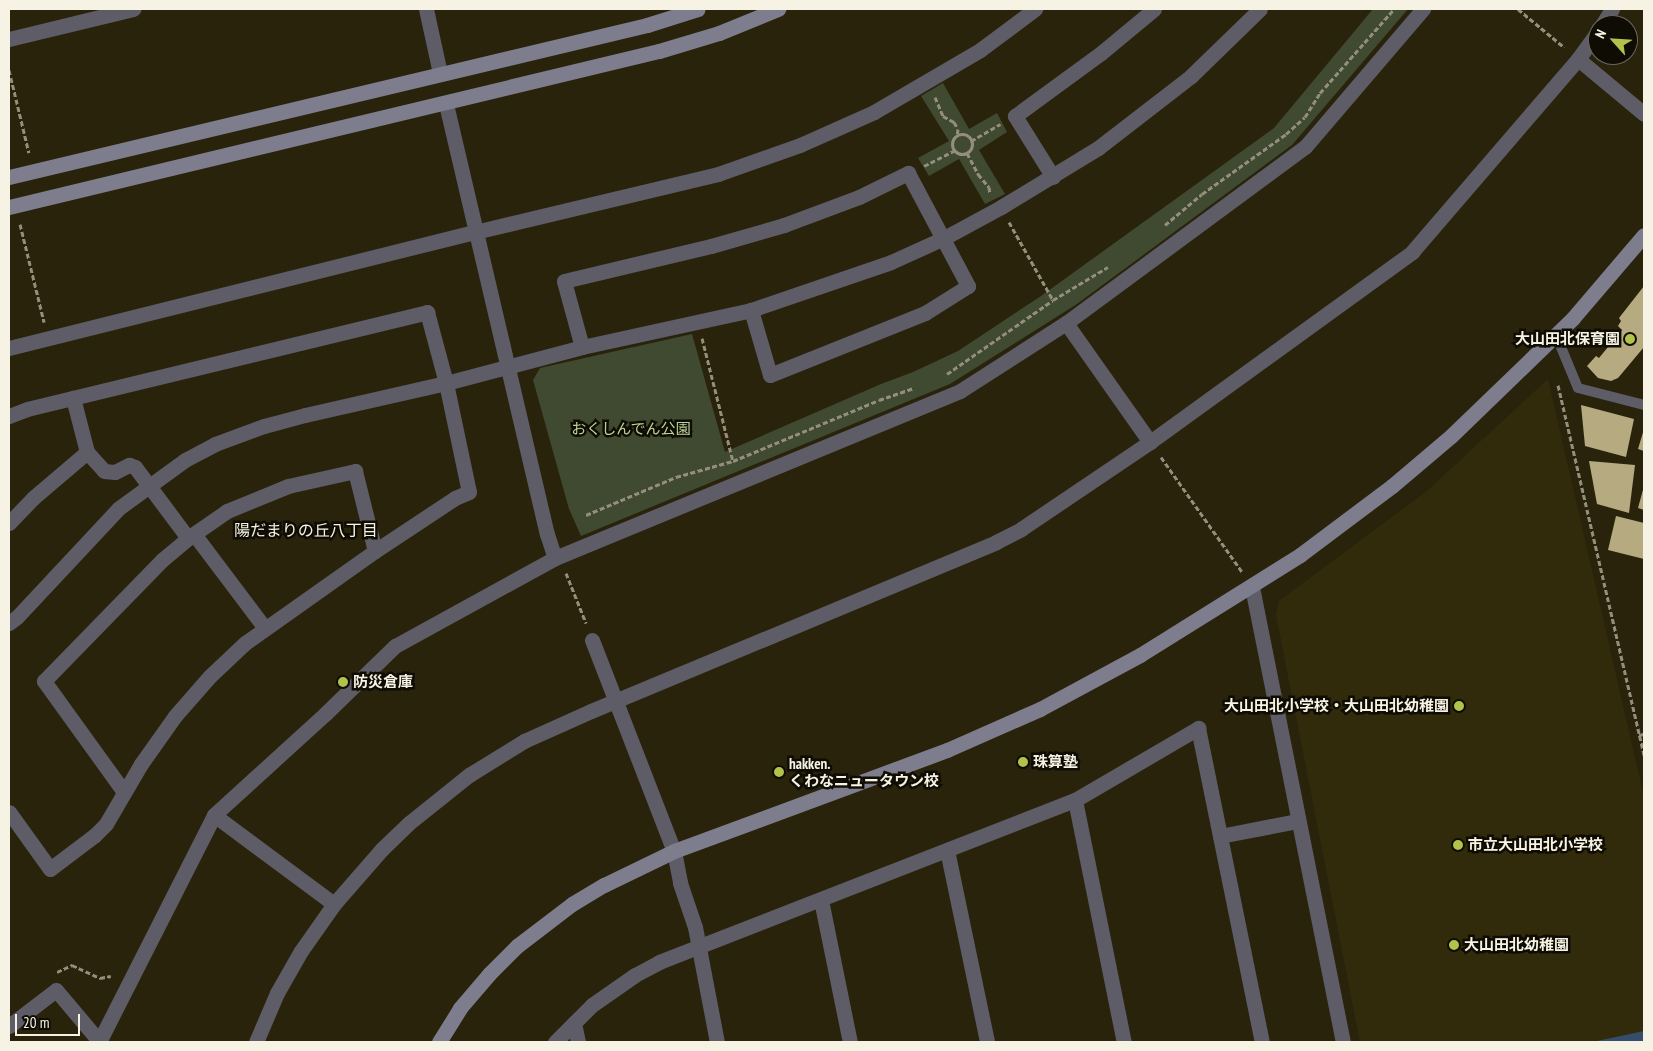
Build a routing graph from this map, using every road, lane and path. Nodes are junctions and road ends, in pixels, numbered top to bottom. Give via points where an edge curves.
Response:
1 (133, 9) edge
2 (426, 9) edge
3 (698, 9) edge
4 (778, 9) edge
5 (1035, 9) edge
6 (1154, 9) edge
7 (1260, 9) edge
8 (1394, 9) edge
9 (1423, 9) edge
10 (1518, 9) edge
11 (9, 39) edge
12 (1588, 45) edge
13 (1578, 59) junction
14 (9, 70) edge
15 (440, 73) junction
16 (925, 82) junction
17 (446, 104) junction
18 (1644, 114) edge
19 (1015, 116) junction
20 (957, 136) junction
21 (971, 141) junction
22 (954, 150) junction
23 (29, 153) dead end
24 (967, 153) junction
25 (908, 173) junction
26 (9, 177) edge
27 (1053, 177) junction
28 (9, 207) edge
29 (1001, 208) junction
30 (20, 224) dead end
31 (1159, 230) dead end
32 (475, 232) junction
33 (1644, 235) edge
34 (944, 238) junction
35 (1115, 263) dead end
36 (1053, 300) junction
37 (751, 310) junction
38 (698, 321) junction
39 (1066, 323) junction
40 (1556, 336) junction
41 (47, 337) junction
42 (582, 347) junction
43 (9, 348) edge
44 (507, 366) junction
45 (946, 375) dead end
46 (1556, 376) dead end
47 (446, 383) junction
48 (919, 386) dead end
49 (73, 398) junction
50 (1644, 406) edge
51 (9, 416) edge
52 (1150, 442) junction
53 (87, 452) junction
54 (733, 461) junction
55 (148, 486) junction
56 (586, 516) dead end
57 (9, 524) edge
58 (191, 536) junction
59 (375, 551) junction
60 (558, 557) junction
61 (1252, 587) junction
62 (9, 623) edge
63 (264, 628) junction
64 (592, 640) joint
65 (616, 700) junction
66 (1644, 734) edge
67 (1639, 735) junction
68 (1644, 756) edge
69 (124, 792) junction
70 (1075, 800) junction
71 (9, 812) edge
72 (214, 815) junction
73 (1297, 821) junction
74 (1220, 836) junction
75 (947, 850) junction
76 (674, 851) junction
77 (821, 900) junction
78 (334, 904) junction
79 (697, 946) junction
80 (118, 970) dead end
81 (54, 974) dead end
82 (574, 1023) junction
83 (9, 1026) edge
84 (99, 1041) edge
85 (256, 1042) edge
86 (439, 1042) edge
87 (555, 1042) edge
88 (578, 1042) edge
89 (717, 1042) edge
90 (850, 1042) edge
91 (987, 1042) edge
92 (1124, 1042) edge
93 (1262, 1042) edge
94 (1342, 1042) edge

1 - 11 street
2 - 15 street
3 - 15 street via 647,26
4 - 17 street via 719,33 659,51
5 - 16 street via 980,50
6 - 19 street via 1101,53
7 - 27 street via 1191,76 1098,148
8 - 31 path via 1320,92 1304,117 1286,134 1202,194
9 - 39 street via 1305,147
10 - 13 path
12 - 13 street
13 - 18 street
13 - 52 street via 1412,252
14 - 23 path
15 - 26 street
16 - 20 path via 943,116 954,122
16 - 32 street via 857,120 800,145 718,174
17 - 28 street
17 - 32 street
19 - 21 path
19 - 27 street
20 - 21 path via 964,135
20 - 22 path via 953,141
21 - 24 path via 972,147
22 - 24 path via 960,154
22 - 25 path
24 - 29 path via 989,187 990,200
25 - 34 street
25 - 42 street via 859,197 784,225 564,281
27 - 29 street
29 - 34 street
29 - 36 path
30 - 41 path
32 - 41 street
32 - 44 street
33 - 40 street
34 - 37 street via 891,262
34 - 37 street via 968,286 925,313 770,375
35 - 36 path
36 - 45 path
37 - 38 street
38 - 42 street
38 - 54 path
39 - 52 street
39 - 60 street via 946,398
40 - 50 lane via 1578,388
40 - 61 street via 1452,436 1392,486
41 - 43 street
42 - 44 street
44 - 47 street
44 - 60 street via 547,534
46 - 67 path
47 - 49 street via 427,312
47 - 55 street via 312,413 242,434 200,451
47 - 59 street via 469,492
48 - 54 path
49 - 51 street
49 - 53 street
52 - 61 path
52 - 65 street via 1021,529 996,542
53 - 55 street via 104,472 115,472 129,465 135,467
53 - 57 street via 33,498
54 - 56 path via 676,477
55 - 58 street
55 - 62 street via 119,508
58 - 59 street via 227,511 256,498 288,486 355,471
58 - 63 street
58 - 69 street via 114,607 44,681
59 - 63 street
60 - 64 path
60 - 72 street via 395,646
61 - 73 street
61 - 76 street via 1140,655 1040,709 947,750
63 - 69 street via 228,658 194,694 157,740
64 - 65 street
65 - 76 street
65 - 78 street via 524,741 469,775 402,830
66 - 67 path
67 - 68 path
69 - 71 street via 106,824 50,869
70 - 74 street via 1198,728
70 - 75 street
70 - 92 street
72 - 78 street
72 - 84 street
73 - 74 street
73 - 94 street
74 - 93 street
75 - 77 street
75 - 91 street
76 - 79 street
76 - 86 street via 572,904 517,946 460,1008
77 - 79 street
77 - 90 street
78 - 85 street via 277,993
79 - 82 street via 635,975 592,1005
79 - 89 street
80 - 81 path via 100,978 72,965
82 - 87 street
82 - 88 street
83 - 84 street via 56,990

